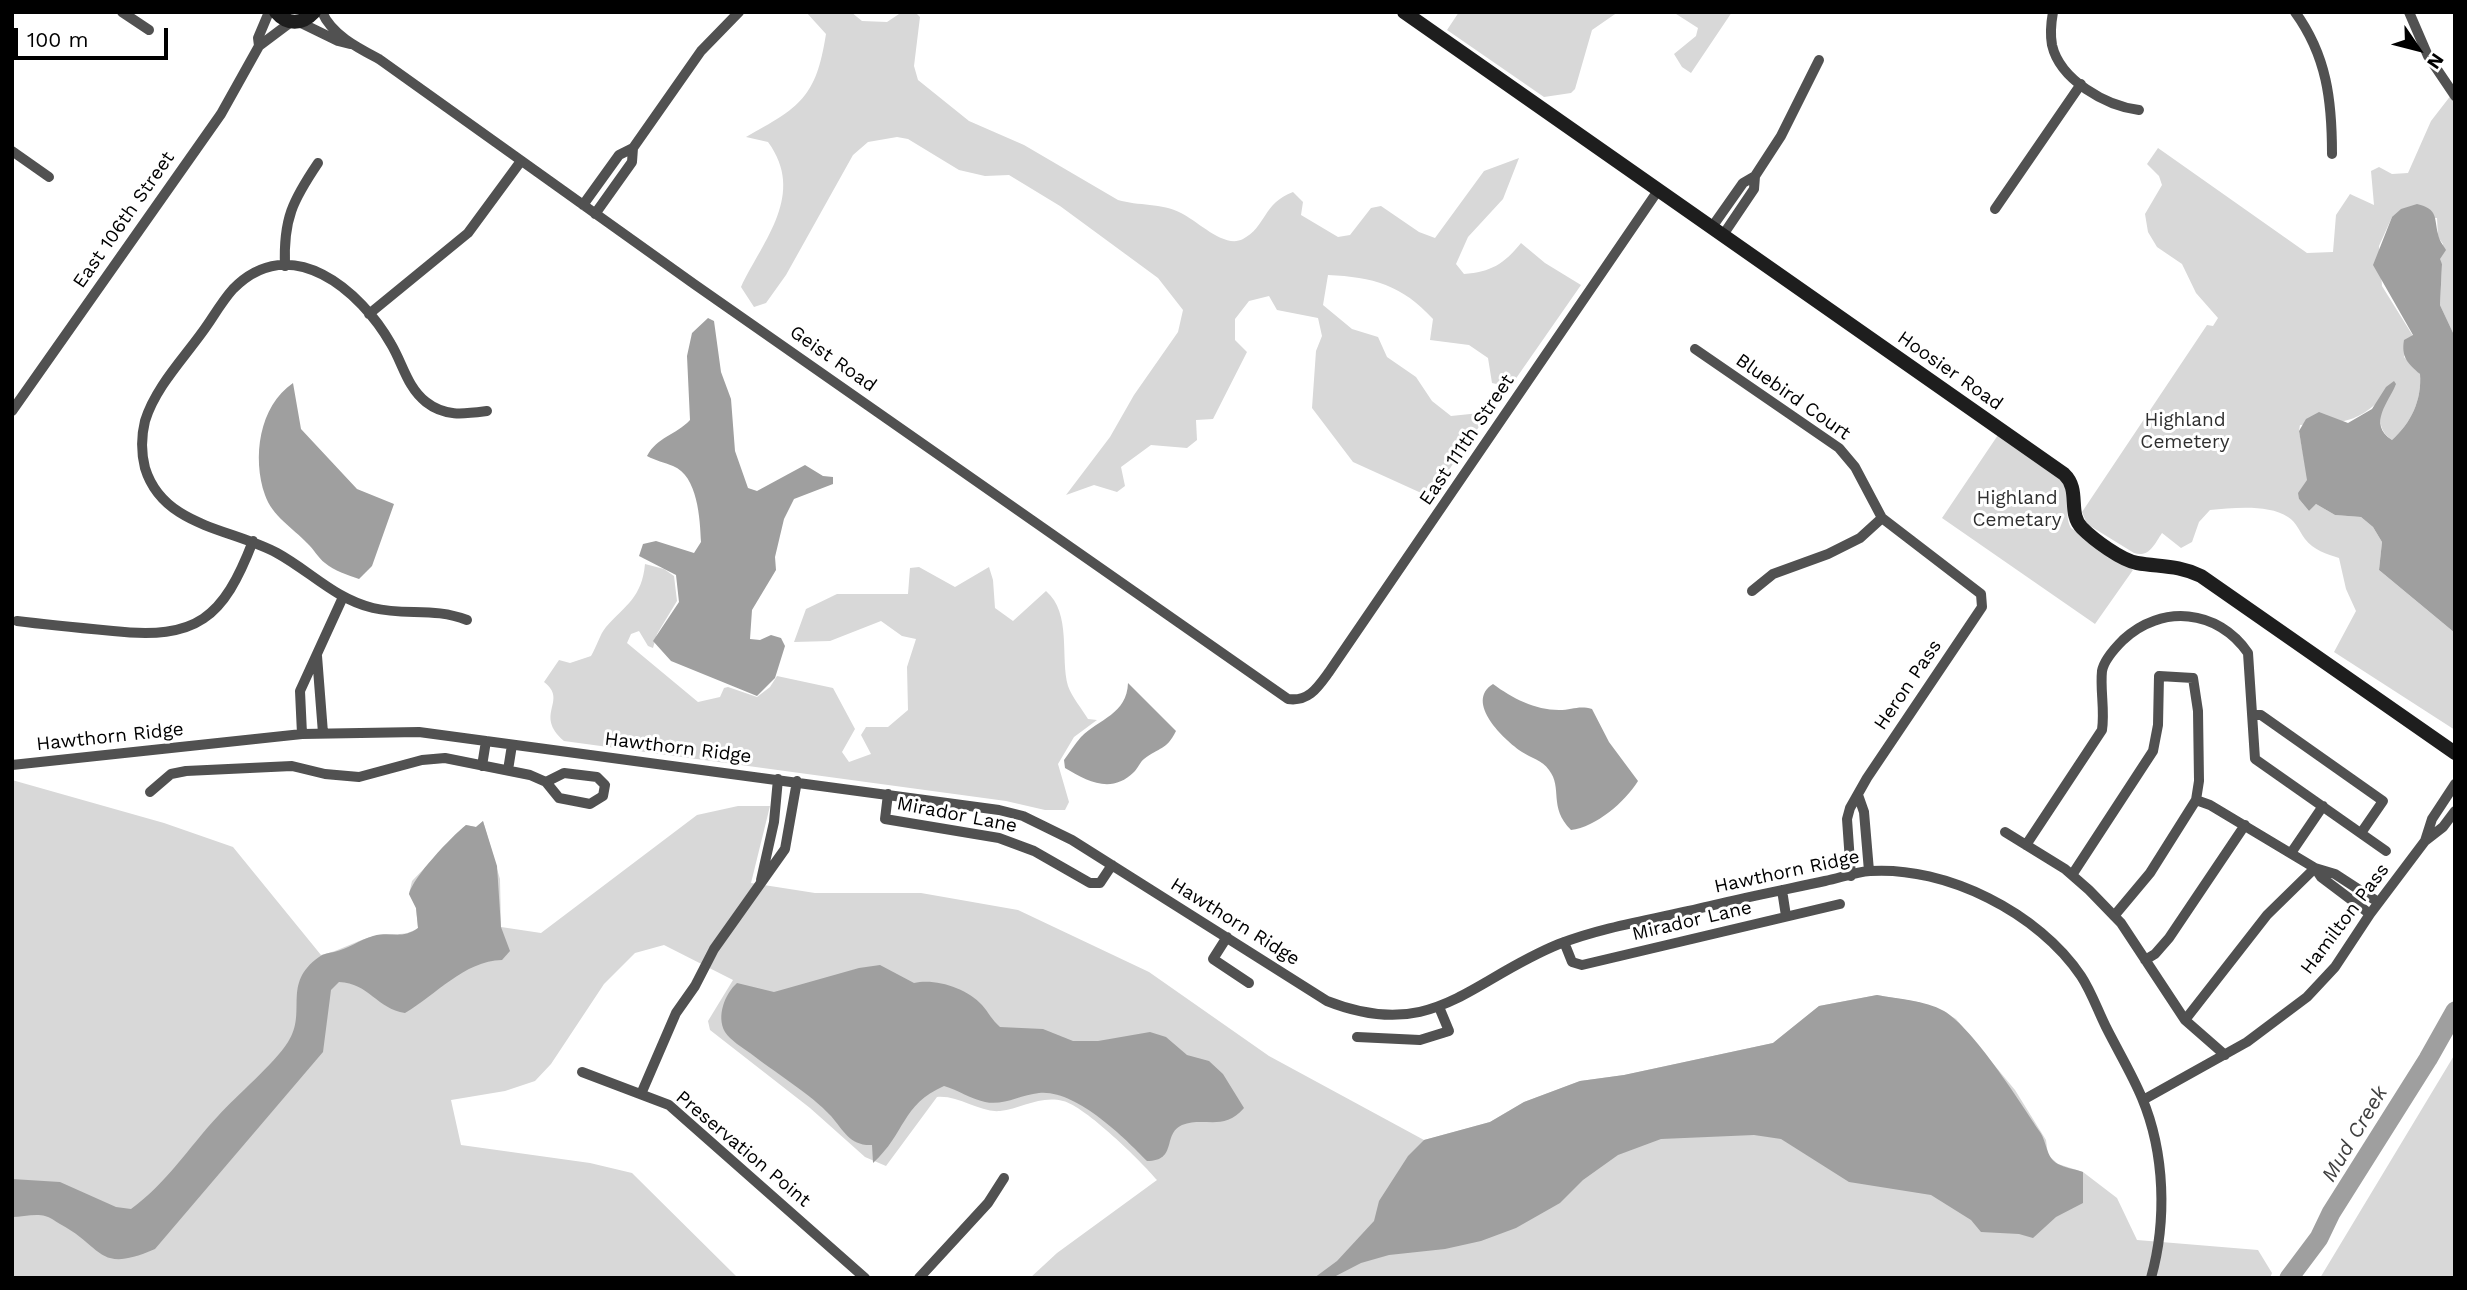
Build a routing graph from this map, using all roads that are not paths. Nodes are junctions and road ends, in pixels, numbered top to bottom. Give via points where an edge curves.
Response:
1 (122, 12) edge
2 (269, 12) edge
3 (275, 12) edge
4 (314, 12) edge
5 (322, 12) edge
6 (739, 12) edge
7 (1404, 12) edge
8 (2053, 12) edge
9 (2295, 12) edge
10 (2409, 12) edge
11 (295, 22) junction
12 (149, 30) dead end
13 (351, 44) junction
14 (259, 46) junction
15 (1819, 61) dead end
16 (2081, 84) junction
17 (2455, 96) edge
18 (2139, 110) dead end
19 (633, 148) junction
20 (12, 151) edge
21 (2332, 154) dead end
22 (521, 161) junction
23 (318, 163) dead end
24 (49, 177) dead end
25 (1659, 190) junction
26 (583, 205) junction
27 (1995, 209) dead end
28 (595, 214) junction
29 (1717, 231) junction
30 (285, 266) junction
31 (369, 314) junction
32 (1695, 349) dead end
33 (12, 388) edge
34 (22, 395) junction
35 (12, 411) edge
36 (487, 411) dead end
37 (1882, 518) junction
38 (253, 541) junction
39 (1752, 591) dead end
40 (1981, 594) joint
41 (343, 597) junction
42 (467, 620) dead end
43 (17, 621) dead end
44 (317, 652) junction
45 (1296, 700) joint
46 (2253, 715) junction
47 (323, 733) junction
48 (302, 734) junction
49 (486, 741) junction
50 (512, 745) junction
51 (2455, 752) edge
52 (12, 765) edge
53 (482, 765) junction
54 (508, 770) junction
55 (778, 779) junction
56 (797, 781) junction
57 (546, 782) junction
58 (2455, 784) edge
59 (149, 792) dead end
60 (888, 794) junction
61 (1858, 795) junction
62 (2196, 800) junction
63 (2323, 806) junction
64 (2455, 811) edge
65 (2245, 825) junction
66 (2005, 832) dead end
67 (2361, 833) junction
68 (2425, 841) junction
69 (2026, 845) junction
70 (2386, 851) dead end
71 (2291, 853) junction
72 (1112, 865) junction
73 (2315, 868) junction
74 (1869, 871) junction
75 (2072, 875) junction
76 (1852, 876) junction
77 (760, 883) junction
78 (1782, 890) junction
79 (2378, 902) junction
80 (1840, 904) dead end
81 (2370, 914) junction
82 (1786, 916) junction
83 (2114, 916) junction
84 (1227, 937) junction
85 (1564, 942) junction
86 (2145, 960) junction
87 (1249, 983) dead end
88 (1439, 1007) junction
89 (2185, 1020) junction
90 (1357, 1037) dead end
91 (2225, 1055) junction
92 (582, 1072) dead end
93 (641, 1094) junction
94 (2143, 1100) junction
95 (1004, 1178) dead end
96 (865, 1278) edge
97 (919, 1278) edge
98 (2151, 1278) edge

1 - 12 street
2 - 14 street, East 106th Street
3 - 11 street
4 - 11 street
5 - 13 street, Geist Road
6 - 19 street via 701,51
7 - 25 street, Hoosier Road
8 - 16 street via 2054,53
9 - 21 street via 2320,55 2326,77
10 - 17 street via 2428,56
11 - 13 street, Geist Road
11 - 14 street, East 106th Street
13 - 22 street, Geist Road via 379,59
14 - 34 street, East 106th Street via 221,114
15 - 29 street via 1755,176 1754,189
16 - 18 street via 2115,106
16 - 27 street
19 - 26 street via 619,155
19 - 28 street via 632,162
20 - 24 street
22 - 26 street, Geist Road
22 - 31 street via 468,233
23 - 30 street via 291,206
25 - 29 street, Hoosier Road
25 - 45 street, East 111th Street via 1329,672 1310,695
26 - 28 street, Geist Road
28 - 45 street, Geist Road via 1281,696
29 - 51 street, Hoosier Road via 2064,474 2073,483 2076,520 2084,531 2134,562 2176,566 2201,576
30 - 31 street via 330,276
30 - 38 street via 259,273 234,289 151,405 141,442 150,482 165,502 183,516
31 - 36 street via 425,401 449,414
32 - 37 street, Bluebird Court via 1839,448 1855,467
33 - 34 street
34 - 35 street, East 106th Street
37 - 39 street via 1860,538 1773,574
37 - 40 street, Bluebird Court
38 - 41 street
38 - 43 street via 224,599 197,624 179,632 148,635
40 - 61 street, Heron Pass via 1982,607
41 - 42 street via 385,610 447,612
41 - 44 street
44 - 47 street
44 - 48 street via 300,691
46 - 63 street via 2255,759
46 - 67 street via 2261,715 2383,801
46 - 69 street via 2248,653 2225,630 2184,615 2154,619 2136,628 2102,670 2102,730
47 - 48 street, Hawthorn Ridge
47 - 49 street, Hawthorn Ridge via 419,732
48 - 52 street, Hawthorn Ridge
49 - 50 street, Hawthorn Ridge
49 - 53 street
50 - 54 street
50 - 55 street, Hawthorn Ridge
53 - 54 street
53 - 59 street via 434,758 351,777 292,766 212,769 171,774
54 - 57 street
55 - 56 street, Hawthorn Ridge
55 - 77 street
56 - 60 street, Hawthorn Ridge
56 - 77 street via 785,849
57 - 57 street via 563,800 590,804 605,792 597,777 564,773
58 - 68 street, Hamilton Pass via 2432,819
60 - 72 street, Hawthorn Ridge via 1023,816
60 - 72 street, Mirador Lane via 884,819 999,838 1034,851 1090,883 1100,883
61 - 74 street via 1864,812
61 - 76 street, Heron Pass via 1847,819
62 - 65 street
62 - 75 street via 2197,686 2193,678 2159,676 2153,751
62 - 83 street via 2150,873
63 - 67 street
63 - 71 street
64 - 68 street, Hamilton Pass
65 - 71 street
65 - 86 street via 2169,938
66 - 69 street
67 - 70 street
68 - 79 street, Hamilton Pass
69 - 75 street
71 - 73 street
72 - 84 street, Hawthorn Ridge
73 - 79 street via 2327,869
73 - 81 street
73 - 89 street via 2258,925
74 - 76 street, Hawthorn Ridge
74 - 94 street, Hawthorn Ridge via 1956,883 2033,924 2081,975
75 - 83 street
76 - 78 street, Hawthorn Ridge
77 - 93 street via 676,1013
78 - 82 street
78 - 85 street, Hawthorn Ridge
79 - 81 street, Hamilton Pass
80 - 82 street, Mirador Lane
81 - 91 street, Hamilton Pass via 2335,967 2307,997
82 - 85 street, Mirador Lane via 1581,965 1572,962
83 - 86 street
84 - 87 street via 1213,959
84 - 88 street, Hawthorn Ridge via 1327,1001 1346,1008 1388,1016
85 - 88 street, Hawthorn Ridge
86 - 89 street
88 - 90 street via 1449,1031 1420,1040
89 - 91 street
91 - 94 street, Hamilton Pass
92 - 93 street, Preservation Point
93 - 96 street, Preservation Point via 682,1115
94 - 98 street, Hawthorn Ridge via 2161,1182 2160,1233
95 - 97 street via 988,1203

